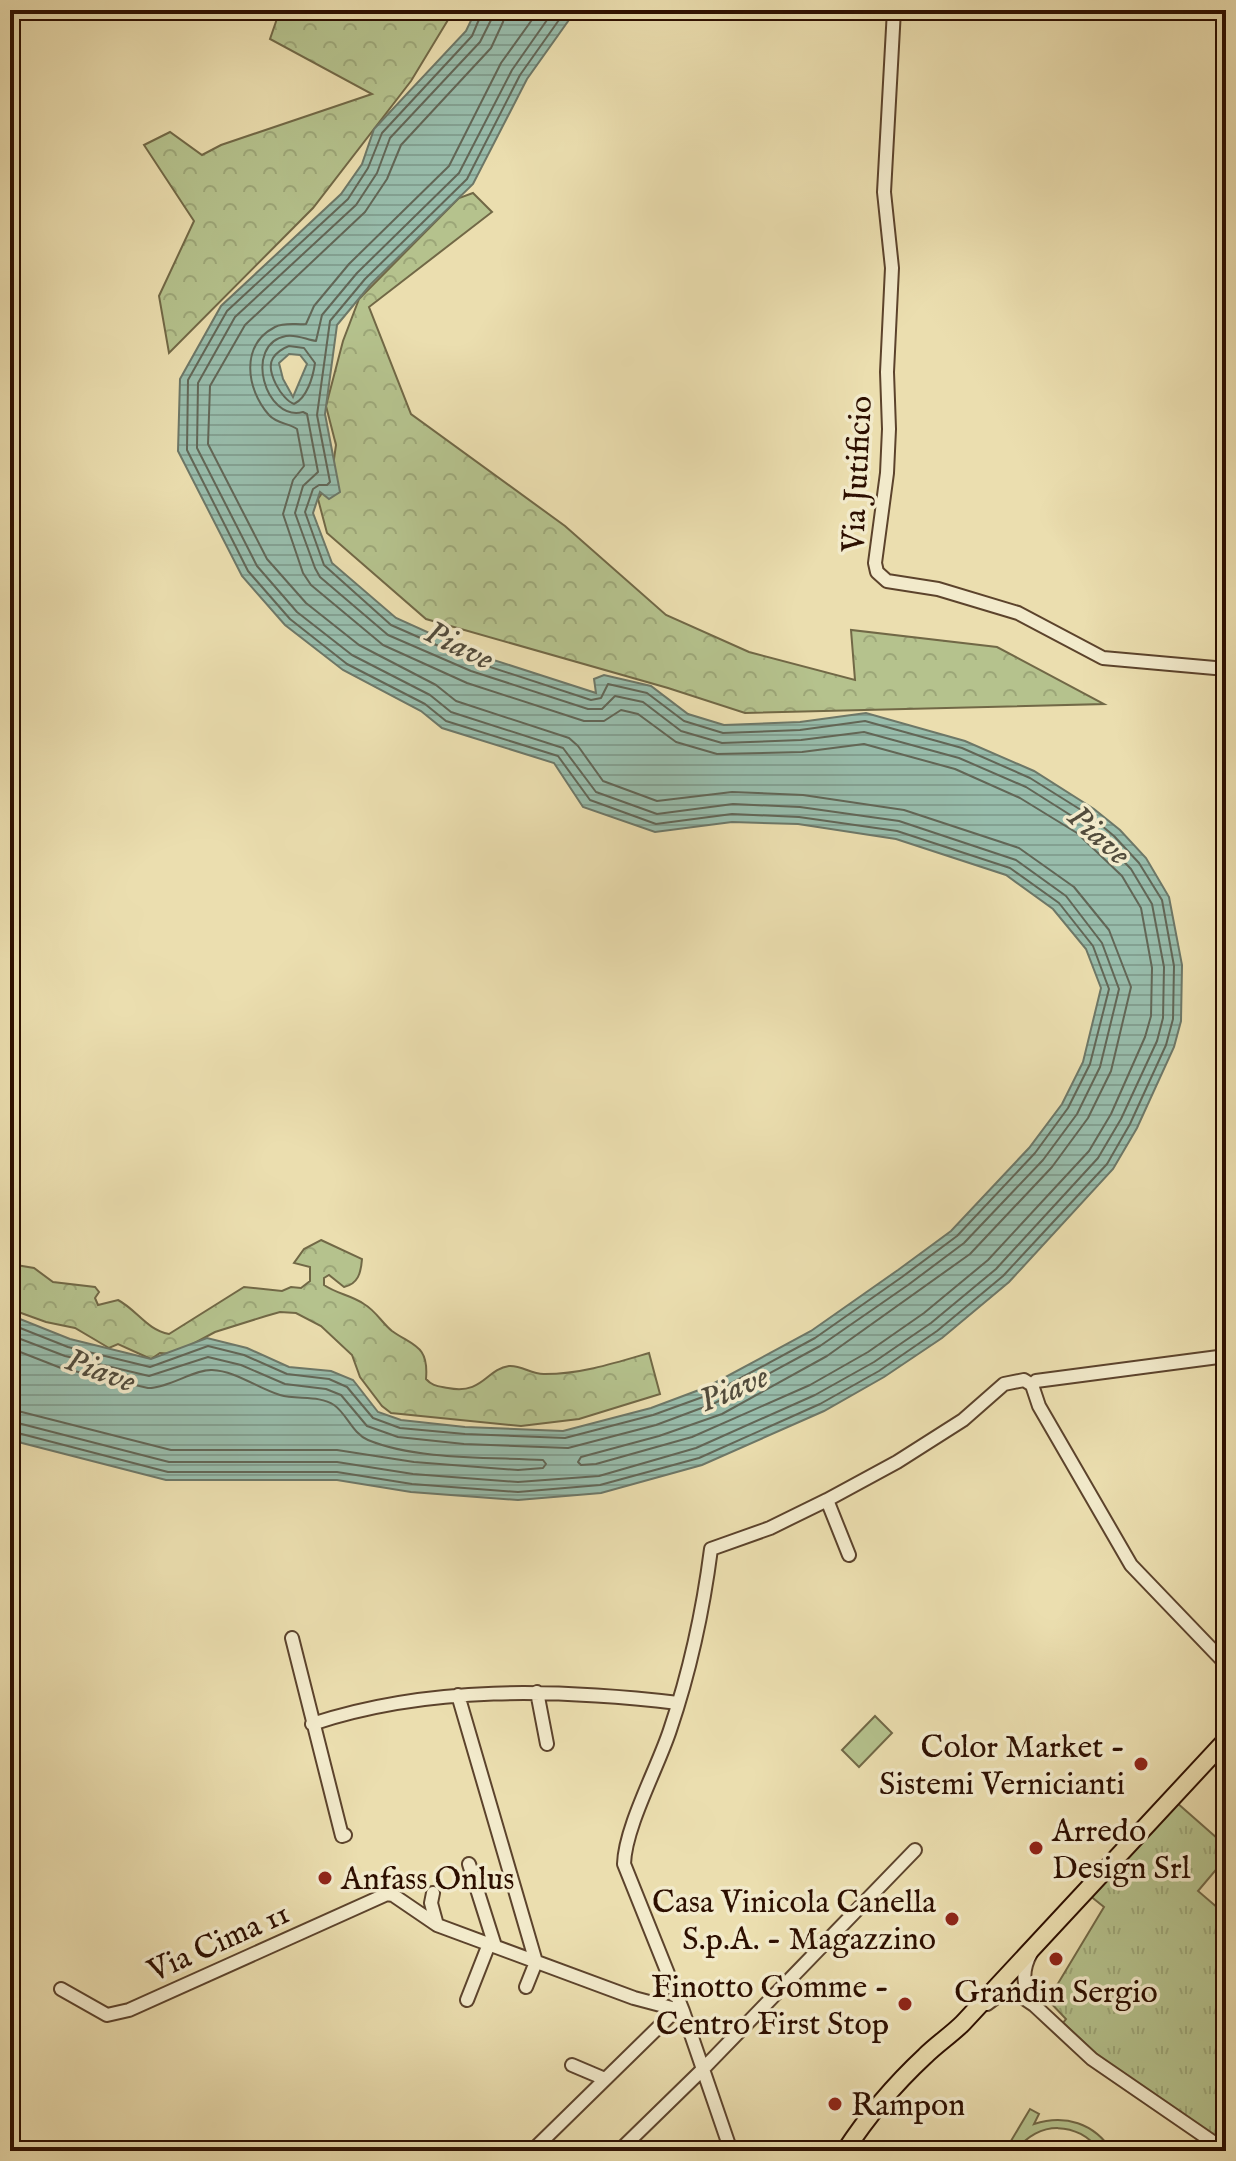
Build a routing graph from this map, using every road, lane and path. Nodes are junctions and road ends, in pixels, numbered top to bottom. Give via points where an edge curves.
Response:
1 (894, 10) edge
2 (1226, 669) edge
3 (1226, 1356) edge
4 (1028, 1382) junction
5 (827, 1500) junction
6 (849, 1555) dead end
7 (292, 1638) dead end
8 (1226, 1664) edge
9 (537, 1692) junction
10 (458, 1695) junction
11 (678, 1703) junction
12 (312, 1724) junction
13 (1226, 1740) edge
14 (547, 1744) dead end
15 (345, 1835) dead end
16 (915, 1850) dead end
17 (1115, 1856) junction
18 (469, 1864) dead end
19 (433, 1893) dead end
20 (437, 1925) junction
21 (492, 1945) junction
22 (536, 1962) junction
23 (1010, 1977) junction
24 (526, 1987) dead end
25 (61, 1989) dead end
26 (467, 2000) dead end
27 (679, 2011) junction
28 (928, 2052) junction
29 (572, 2065) dead end
30 (702, 2070) junction
31 (605, 2079) junction
32 (532, 2151) edge
33 (619, 2151) edge
34 (731, 2151) edge
35 (845, 2151) edge
36 (1226, 2151) edge

1 - 2 street, Via Jutificio via 884,192 892,268 889,429 877,572 887,581 938,589 1018,613 1103,658
3 - 4 street
4 - 5 street via 1004,1384 963,1420
4 - 8 street via 1131,1565
5 - 6 street
5 - 11 street via 711,1549 697,1636
7 - 12 street
9 - 10 street
9 - 11 street
9 - 14 street
10 - 12 street
10 - 22 street
11 - 27 street via 624,1864
12 - 15 street
13 - 17 main road
16 - 30 street
17 - 23 main road
17 - 23 main road via 1088,1879
18 - 21 street
19 - 20 street
20 - 21 street, Via Cima 11
20 - 25 street, Via Cima 11 via 387,1894 129,2010 107,2015
21 - 22 street, Via Cima 11
21 - 26 street
22 - 24 street
22 - 27 street, Via Cima 11
23 - 28 main road
23 - 28 main road
23 - 36 street via 1092,2059
27 - 30 street
27 - 31 street
28 - 35 main road
29 - 31 street
30 - 33 street
30 - 34 street
31 - 32 street

